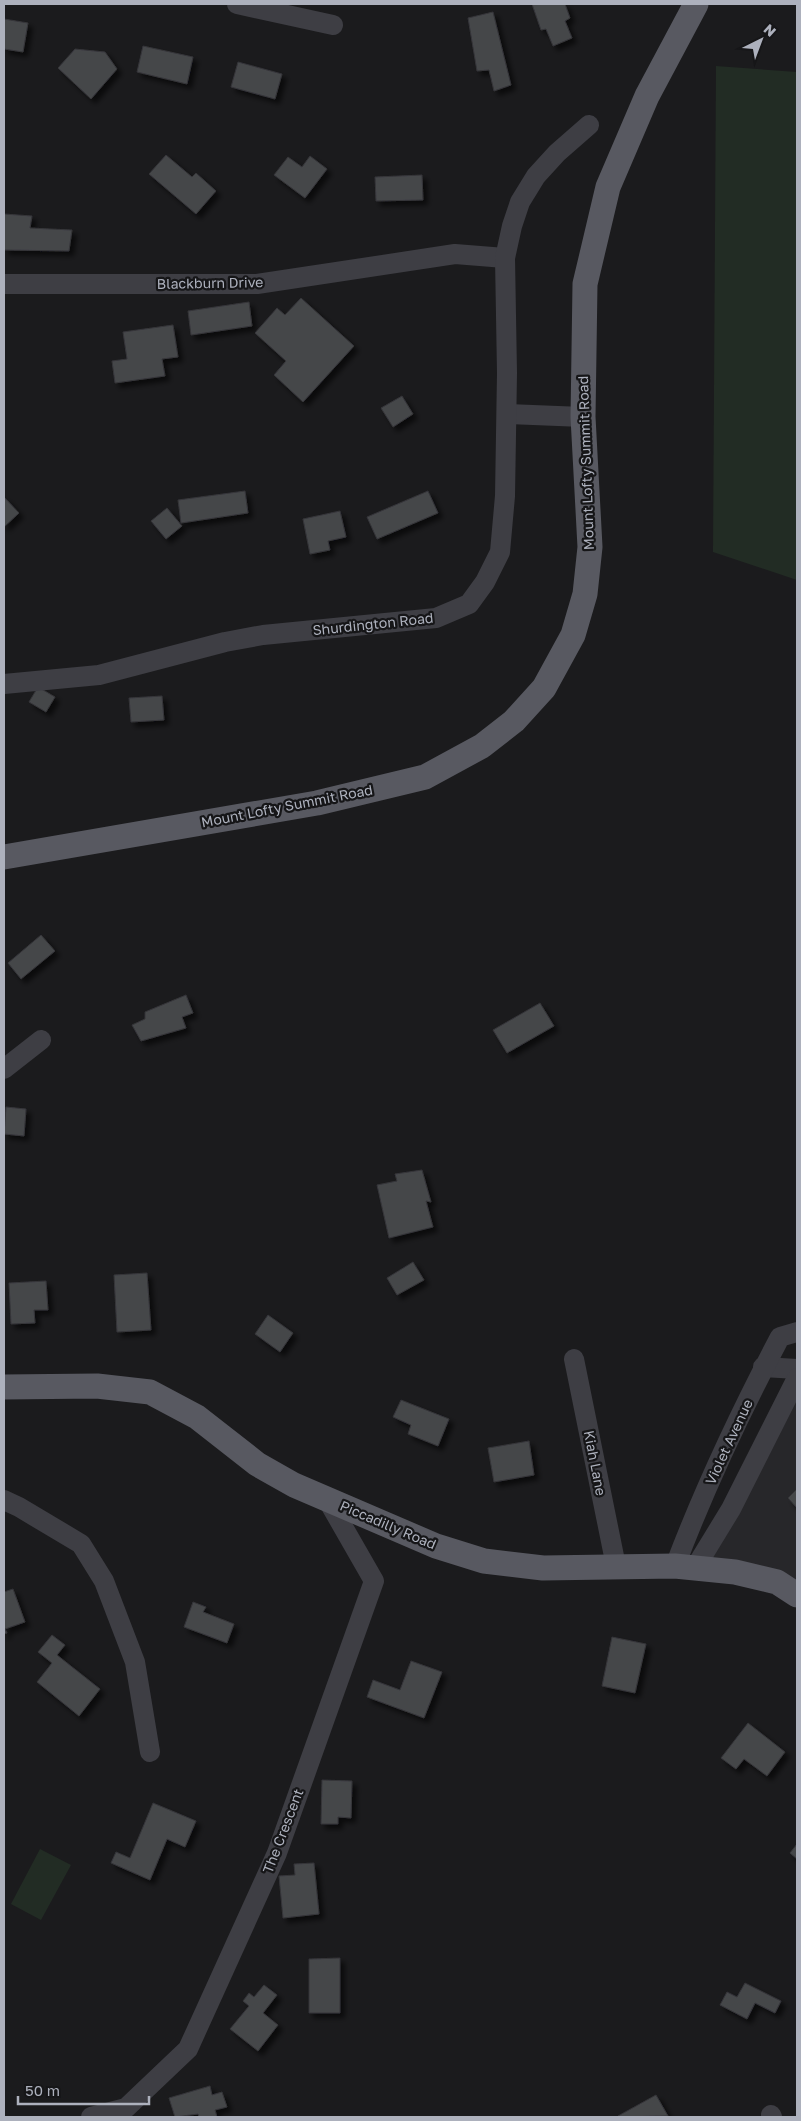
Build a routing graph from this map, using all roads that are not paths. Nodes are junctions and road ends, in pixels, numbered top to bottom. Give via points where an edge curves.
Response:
1 (237, 4) edge
2 (696, 4) edge
3 (332, 25) dead end
4 (589, 125) dead end
5 (505, 258) junction
6 (4, 284) edge
7 (507, 414) junction
8 (583, 417) junction
9 (4, 684) edge
10 (4, 857) edge
11 (41, 1040) dead end
12 (4, 1069) edge
13 (797, 1332) edge
14 (574, 1359) dead end
15 (764, 1367) junction
16 (797, 1369) edge
17 (797, 1378) edge
18 (4, 1387) edge
19 (327, 1499) junction
20 (4, 1500) edge
21 (616, 1566) junction
22 (685, 1567) junction
23 (797, 1595) edge
24 (150, 1752) dead end
25 (91, 2117) edge

1 - 3 street
2 - 8 main road, Mount Lofty Summit Road via 647,96 608,187 584,284
4 - 5 street, Shurdington Road via 557,153 532,182 520,202
5 - 6 street, Blackburn Drive via 455,254 257,284
5 - 7 street, Shurdington Road
7 - 8 street
7 - 9 street, Shurdington Road via 500,552 486,582 469,604 436,618 263,635 98,675
8 - 10 main road, Mount Lofty Summit Road via 590,547 585,594 573,635 544,688 514,721 482,746 425,777 317,803
11 - 12 street
13 - 15 street, Violet Avenue via 780,1337
14 - 21 street, Kiah Lane
15 - 16 street
15 - 22 street, Violet Avenue via 695,1513
17 - 22 street via 731,1509
18 - 19 main road, Piccadilly Road via 97,1386 150,1392 197,1417 257,1464
19 - 21 main road, Piccadilly Road via 436,1546 484,1561 543,1568
19 - 25 street, The Crescent via 374,1581 277,1852 188,2049 126,2108
20 - 24 street via 82,1544 104,1581 135,1662
21 - 22 main road, Piccadilly Road
22 - 23 main road, Piccadilly Road via 734,1572 777,1582

